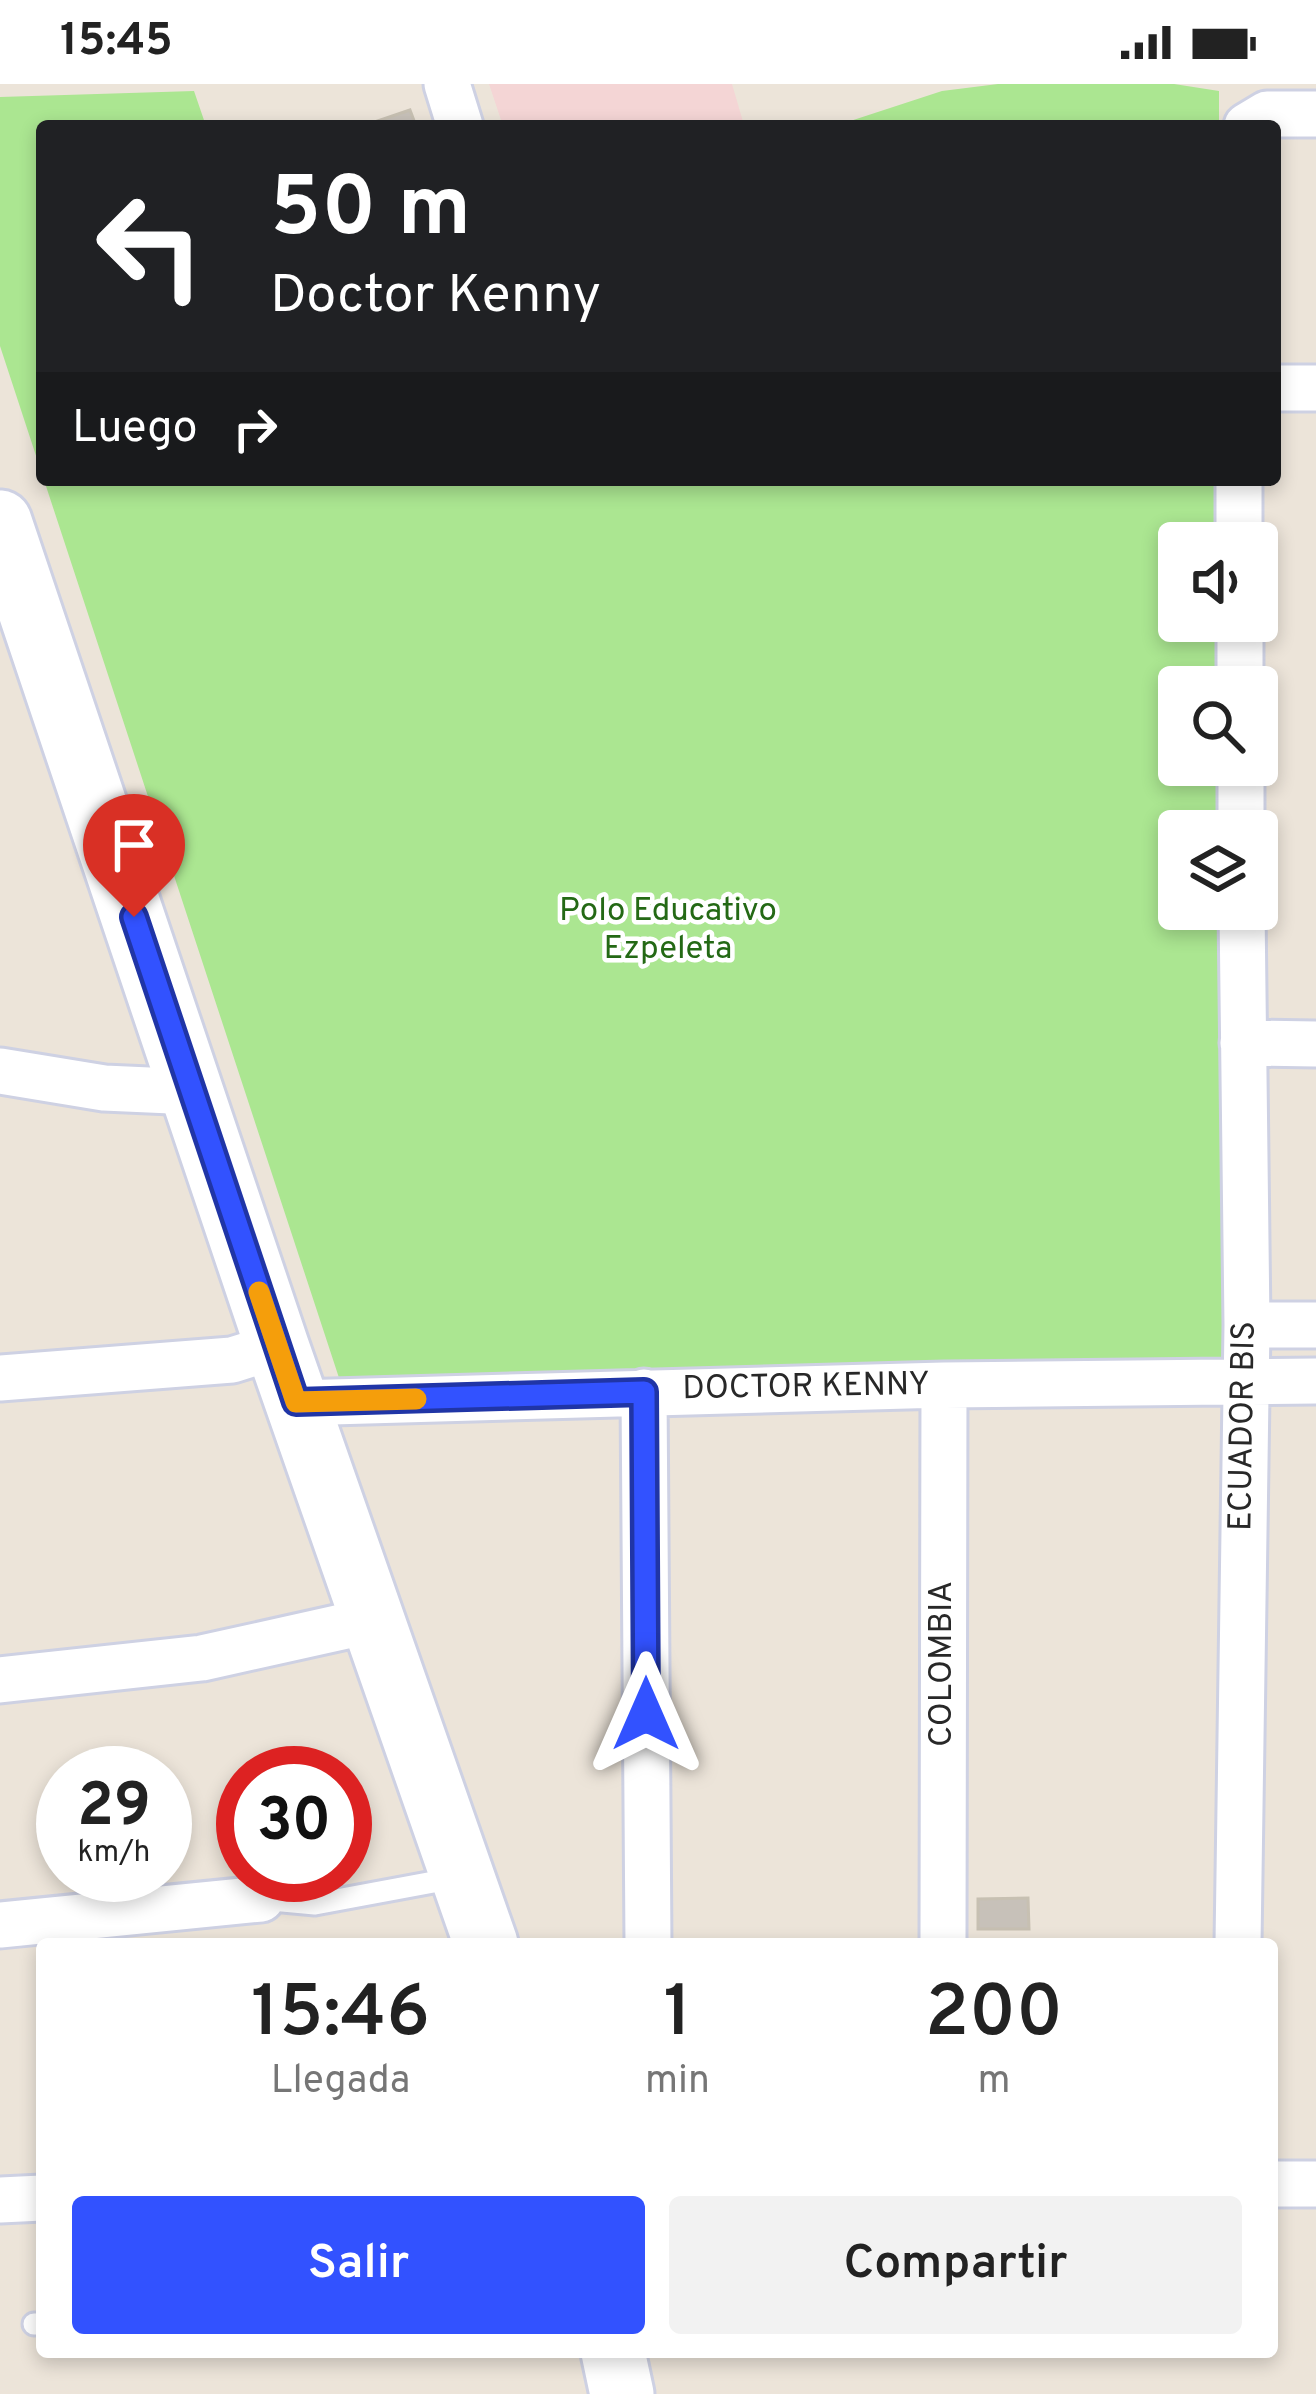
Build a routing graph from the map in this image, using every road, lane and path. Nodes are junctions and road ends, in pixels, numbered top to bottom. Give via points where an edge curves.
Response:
1 (447, 84) edge
2 (1316, 113) edge
3 (458, 120) edge
4 (1257, 120) edge
5 (1281, 388) edge
6 (1316, 388) edge
7 (1238, 486) edge
8 (0, 522) edge
9 (1239, 522) edge
10 (1242, 930) edge
11 (1243, 1043) junction
12 (1316, 1044) edge
13 (0, 1071) edge
14 (194, 1093) junction
15 (1247, 1325) junction
16 (1316, 1325) edge
17 (287, 1374) junction
18 (0, 1378) edge
19 (1242, 1381) junction
20 (1316, 1382) edge
21 (944, 1385) junction
22 (644, 1392) junction
23 (373, 1620) junction
24 (0, 1680) edge
25 (465, 1876) junction
26 (372, 1893) edge
27 (231, 1902) edge
28 (293, 1902) edge
29 (326, 1902) edge
30 (0, 1925) edge
31 (484, 1938) edge
32 (648, 1938) edge
33 (943, 1938) edge
34 (1238, 1938) edge
35 (1278, 2184) edge
36 (1316, 2185) edge
37 (36, 2198) edge
38 (0, 2200) edge
39 (614, 2358) edge
40 (622, 2394) edge

1 - 3 street
2 - 4 street
5 - 6 street
7 - 9 street
8 - 14 main road
10 - 11 street, ECUADOR BIS
11 - 12 street
11 - 15 street, ECUADOR BIS
13 - 14 street
14 - 17 main road
15 - 16 street
15 - 19 street, ECUADOR BIS
17 - 18 street, DOCTOR KENNY via 232,1360
17 - 22 street, DOCTOR KENNY
17 - 23 main road
19 - 20 street, DOCTOR KENNY
19 - 21 street, DOCTOR KENNY
19 - 34 street, ECUADOR BIS
21 - 22 street, DOCTOR KENNY
21 - 33 street, COLOMBIA
22 - 32 street
23 - 24 street via 202,1658
23 - 25 main road
25 - 26 lane
25 - 31 main road
27 - 30 street
28 - 29 lane
35 - 36 street
37 - 38 street
39 - 40 main road

